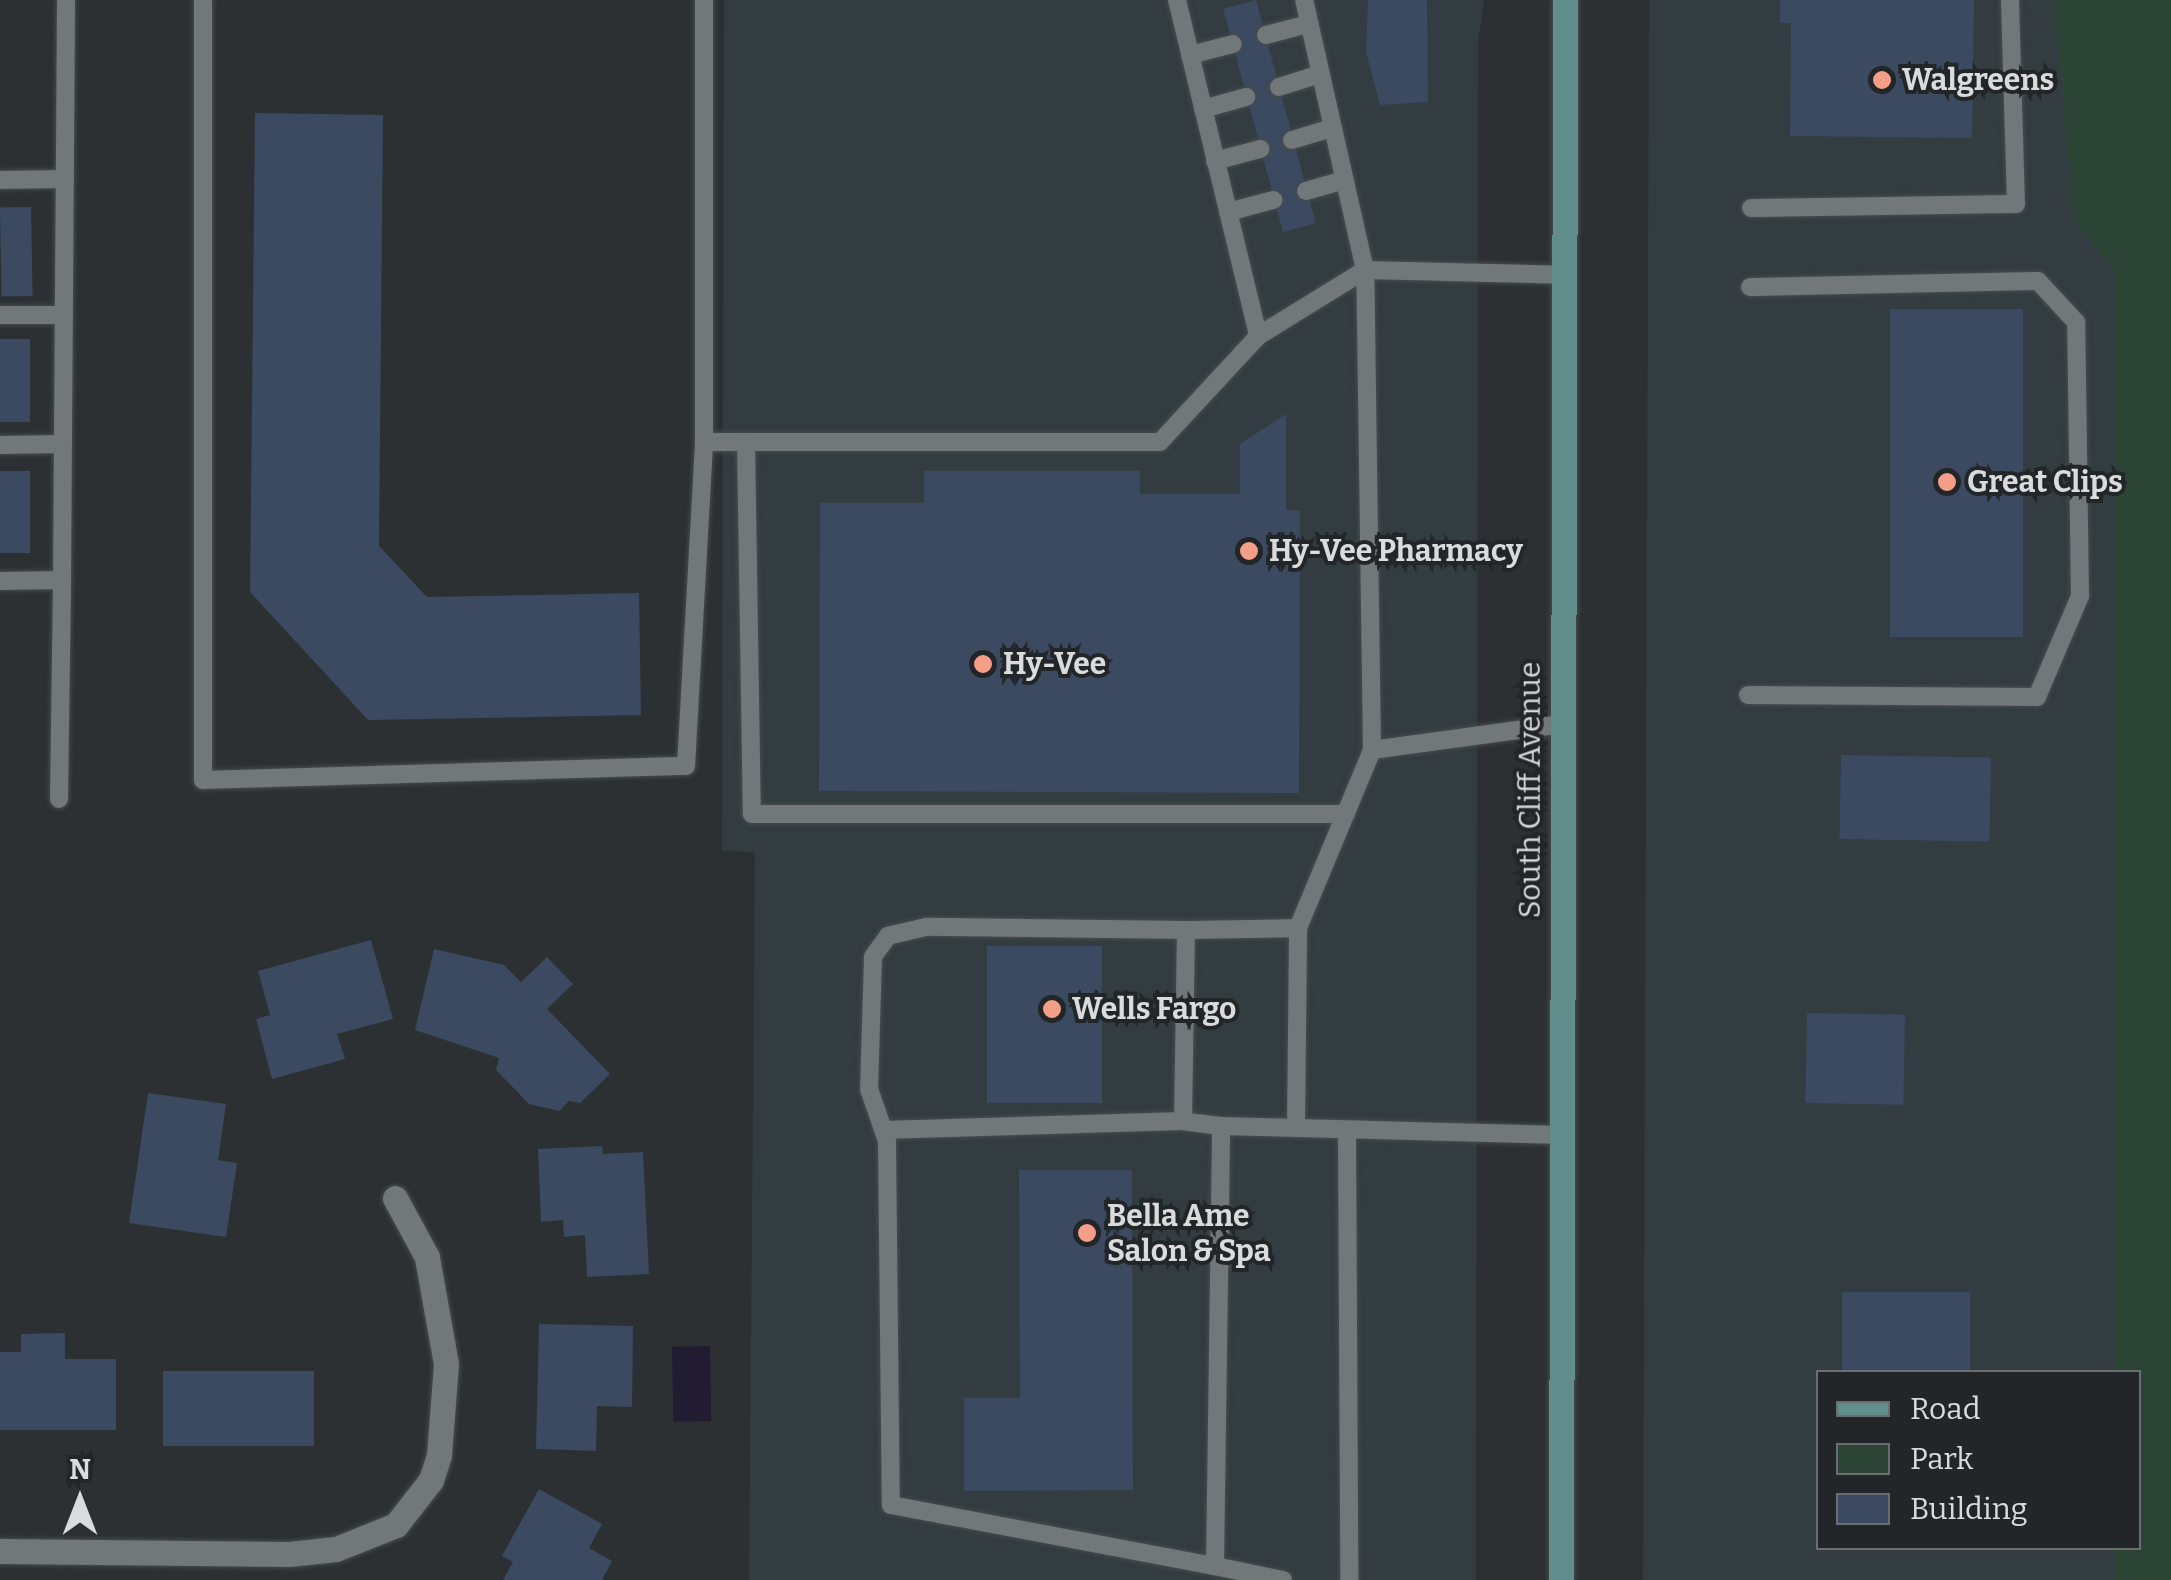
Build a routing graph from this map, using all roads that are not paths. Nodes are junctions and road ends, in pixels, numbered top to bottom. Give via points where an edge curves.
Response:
1 (66, 0) edge
2 (204, 0) edge
3 (704, 0) edge
4 (1176, 0) edge
5 (1304, 0) edge
6 (1566, 0) edge
7 (2010, 0) edge
8 (1308, 24) junction
9 (1266, 35) dead end
10 (1233, 44) dead end
11 (1190, 56) junction
12 (1320, 74) junction
13 (1278, 87) dead end
14 (1246, 97) dead end
15 (1203, 109) junction
16 (1332, 128) junction
17 (1292, 140) dead end
18 (1260, 149) dead end
19 (1216, 160) junction
20 (65, 179) junction
21 (0, 180) edge
22 (1344, 180) junction
23 (1306, 192) dead end
24 (1273, 200) dead end
25 (1751, 208) dead end
26 (1228, 212) junction
27 (1365, 270) junction
28 (1564, 275) junction
29 (1750, 287) dead end
30 (0, 315) edge
31 (64, 315) junction
32 (1258, 336) junction
33 (704, 442) junction
34 (746, 442) junction
35 (0, 444) edge
36 (63, 444) junction
37 (62, 580) junction
38 (0, 581) edge
39 (1748, 695) dead end
40 (1562, 724) junction
41 (1372, 750) junction
42 (59, 799) dead end
43 (1346, 814) junction
44 (1298, 928) junction
45 (1186, 930) junction
46 (1184, 1121) junction
47 (1221, 1126) junction
48 (1296, 1128) junction
49 (883, 1130) junction
50 (1346, 1130) junction
51 (1563, 1135) junction
52 (395, 1198) dead end
53 (0, 1552) edge
54 (1215, 1566) junction
55 (1283, 1580) edge
56 (1349, 1580) edge
57 (1561, 1580) edge

1 - 20 lane
2 - 33 lane via 203,780 686,766
3 - 33 lane
4 - 11 lane
5 - 8 lane
6 - 28 main road, South Cliff Avenue
7 - 25 lane via 2016,204
8 - 9 lane
8 - 12 lane
10 - 11 lane
11 - 15 lane
12 - 13 lane
12 - 16 lane
14 - 15 lane
15 - 19 lane
16 - 17 lane
16 - 22 lane
18 - 19 lane
19 - 26 lane
20 - 21 lane
20 - 31 lane
22 - 23 lane
22 - 27 lane
24 - 26 lane
26 - 32 lane
27 - 28 lane
27 - 32 lane
27 - 41 lane
28 - 40 main road, South Cliff Avenue
29 - 39 lane via 2038,282 2076,322 2080,596 2036,696
30 - 31 lane
31 - 36 lane
32 - 34 lane via 1160,442
33 - 34 lane
34 - 43 lane via 752,814
35 - 36 lane
36 - 37 lane
37 - 38 lane
37 - 42 lane
40 - 41 lane
40 - 51 main road, South Cliff Avenue
41 - 43 lane
43 - 44 lane
44 - 45 lane
44 - 48 lane
45 - 46 lane
45 - 49 lane via 926,927 888,936 873,958 869,1089
46 - 47 lane
46 - 49 lane
47 - 48 lane
47 - 54 lane
48 - 50 lane
49 - 54 lane via 891,1505
50 - 51 lane
50 - 56 lane
51 - 57 main road, South Cliff Avenue
52 - 53 street via 427,1257 446,1364 439,1455 415,1506 396,1525 336,1549 289,1554
54 - 55 lane

